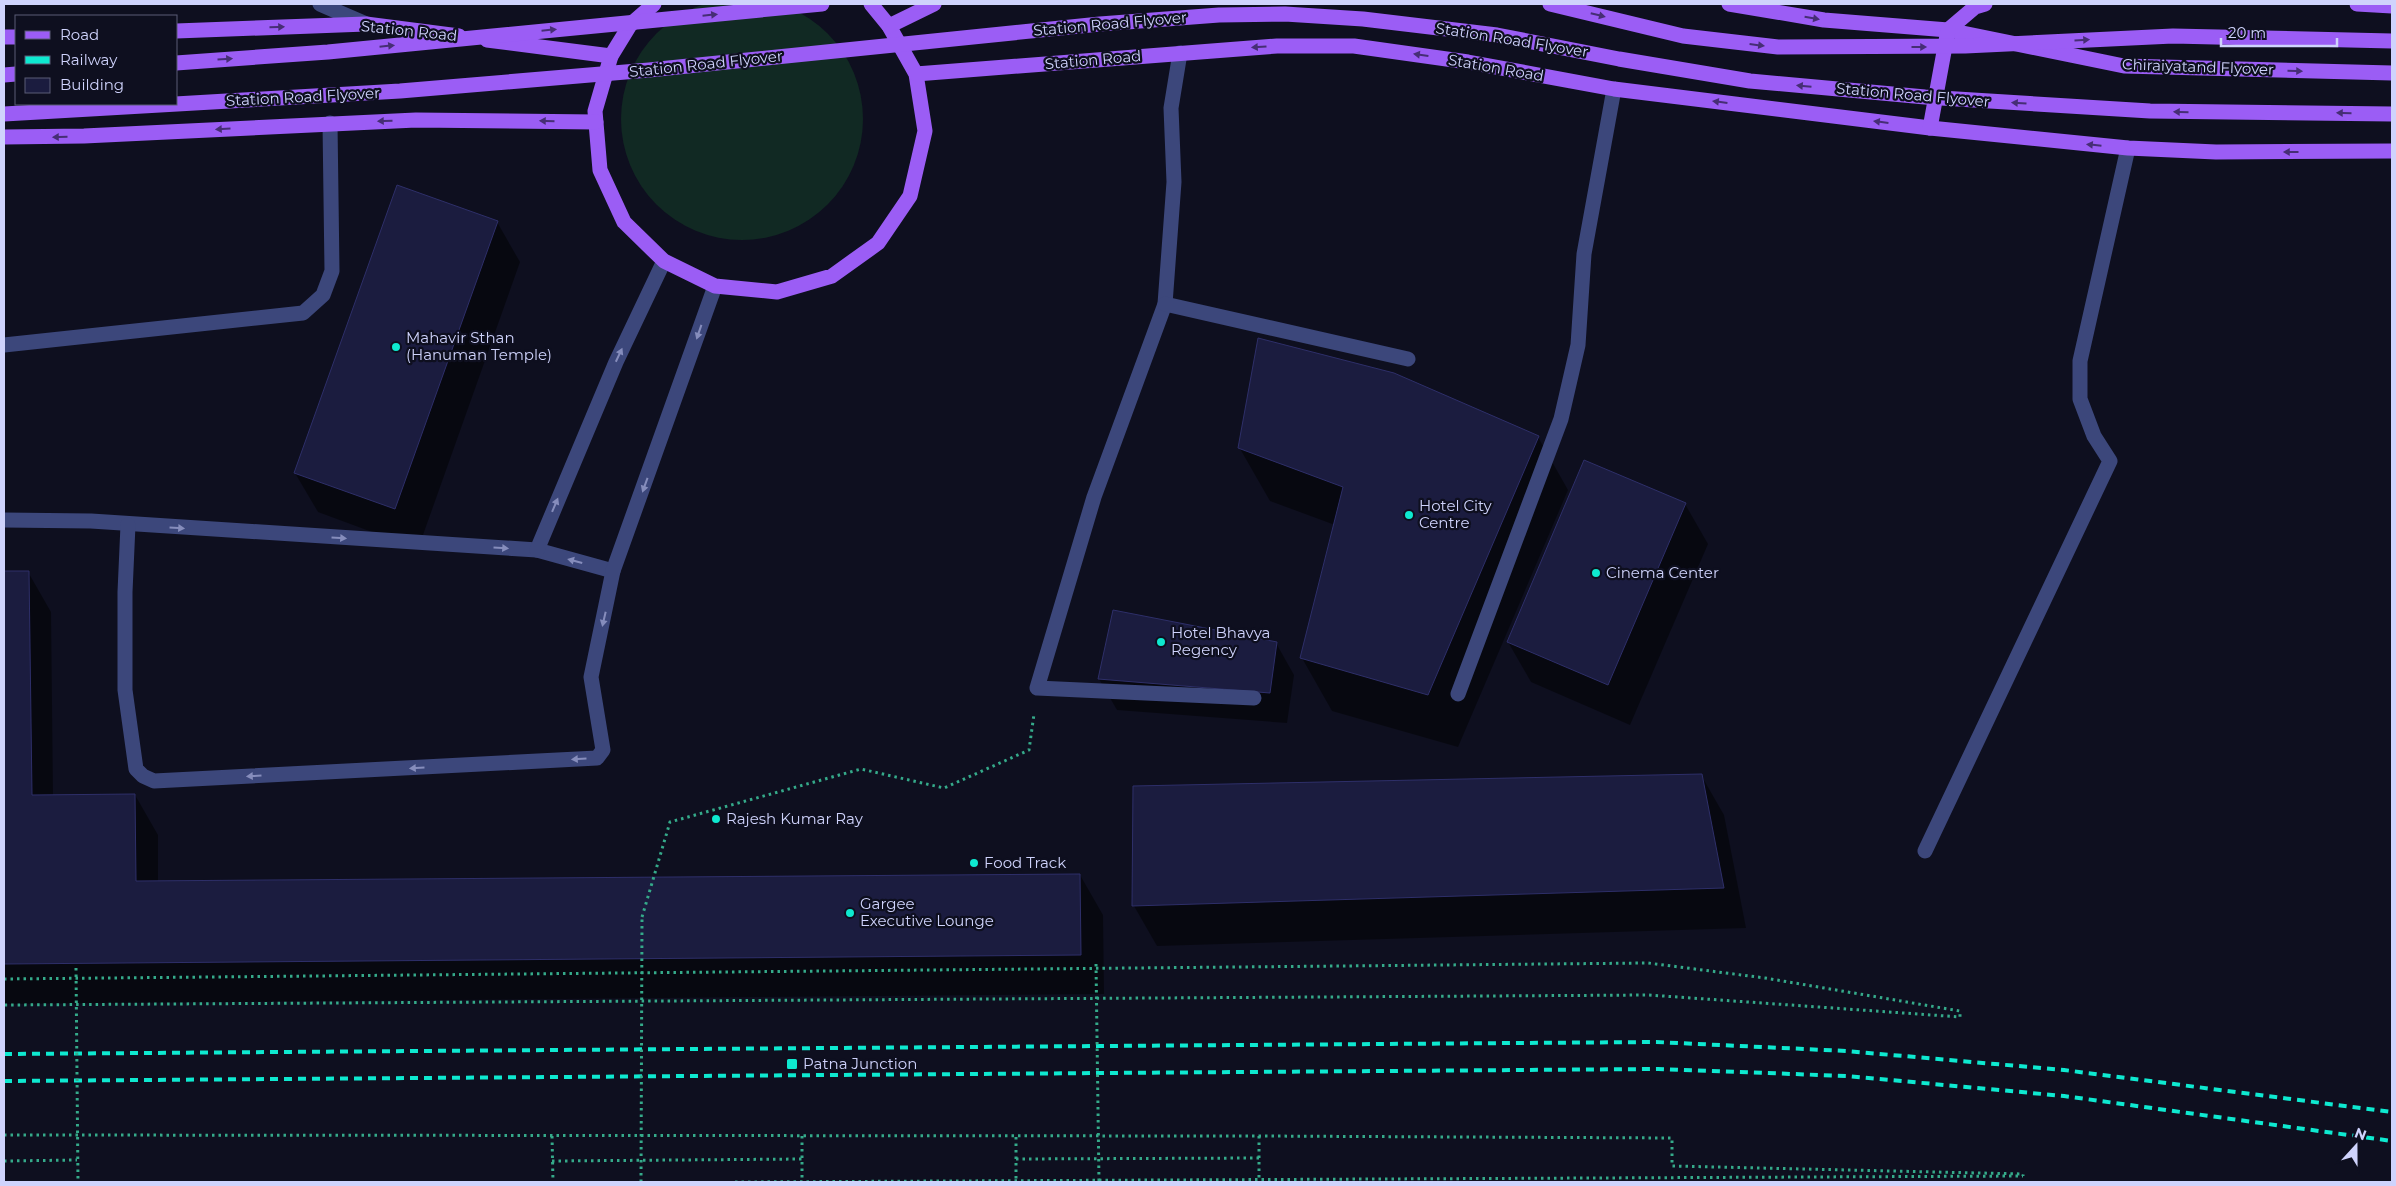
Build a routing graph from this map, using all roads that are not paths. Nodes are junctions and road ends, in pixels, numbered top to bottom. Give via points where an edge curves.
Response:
1 (320, 4) edge
2 (654, 4) edge
3 (822, 4) edge
4 (871, 4) edge
5 (934, 4) edge
6 (1550, 4) edge
7 (1729, 4) edge
8 (1984, 4) edge
9 (2357, 4) edge
10 (2392, 6) edge
11 (366, 24) junction
12 (890, 26) junction
13 (1948, 30) junction
14 (178, 31) edge
15 (2392, 41) edge
16 (1180, 53) junction
17 (611, 56) junction
18 (178, 63) edge
19 (2392, 72) edge
20 (916, 74) junction
21 (1614, 89) junction
22 (178, 104) edge
23 (159, 105) edge
24 (4, 114) edge
25 (2392, 114) edge
26 (596, 122) junction
27 (330, 124) junction
28 (1930, 128) junction
29 (4, 137) edge
30 (2128, 148) junction
31 (2392, 151) edge
32 (664, 261) junction
33 (715, 286) junction
34 (1165, 304) junction
35 (4, 345) edge
36 (1408, 359) dead end
37 (4, 520) edge
38 (128, 525) junction
39 (537, 550) junction
40 (613, 571) junction
41 (1458, 694) dead end
42 (1254, 698) dead end
43 (1924, 851) dead end

1 - 11 street
2 - 17 main road via 630,25
18 -> 3 main road, bridge via 328,52
4 - 12 main road
5 - 12 main road
6 -> 15 main road, bridge via 1683,36 1778,47 1965,46 2173,36
7 -> 13 main road, Chiraiyatand Flyover via 1824,20
8 - 13 main road via 1975,7
9 - 10 main road
14 -> 11 main road, Station Road
11 - 17 main road, Station Road
12 - 20 main road
13 -> 19 main road, Chiraiyatand Flyover via 2124,66
13 - 28 main road
16 - 20 main road, Station Road
21 -> 16 main road, Station Road via 1468,62 1354,46 1277,46
16 - 34 street via 1171,108 1174,182
17 - 26 main road via 595,111
20 - 33 main road via 925,131 910,196 878,243 832,276 777,292
28 -> 21 main road, Station Road
21 - 41 street via 1584,254 1578,345 1562,419
25 -> 22 main road, Station Road Flyover, bridge via 2150,111 1925,97 1750,81 1497,35 1363,19 1285,14 1219,15 1100,24 649,70 400,91
23 -> 24 main road, Station Road Flyover, bridge
26 -> 27 main road via 416,120
26 - 32 main road via 600,170 624,222
27 -> 29 main road
27 - 35 street via 332,271 323,295 303,313
30 -> 28 main road, Station Road
31 -> 30 main road, Station Road via 2216,152
30 - 43 street via 2080,361 2080,399 2094,436 2110,461
32 - 33 main road
39 -> 32 street via 616,362
33 -> 40 street
34 - 36 street
34 - 42 street via 1094,496 1037,688
37 - 38 street via 91,521
38 -> 39 street
40 -> 38 street via 591,678 603,750 597,758 154,781 136,769 125,690
40 -> 39 street

